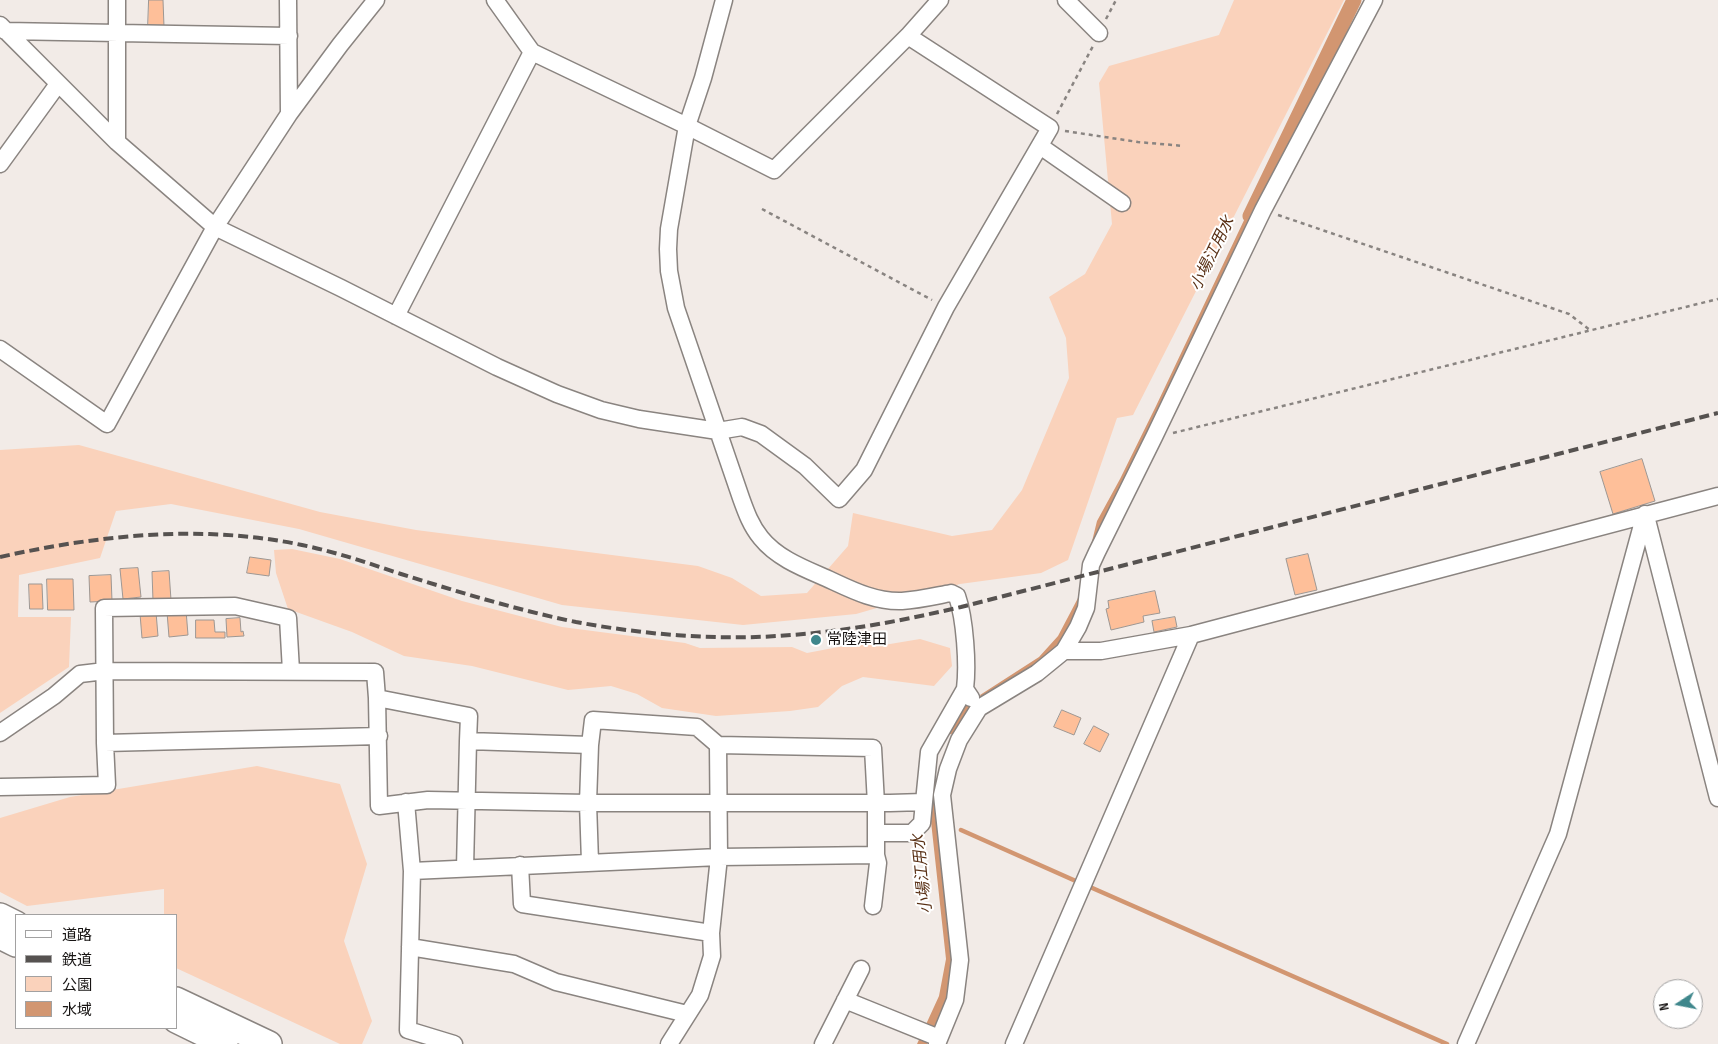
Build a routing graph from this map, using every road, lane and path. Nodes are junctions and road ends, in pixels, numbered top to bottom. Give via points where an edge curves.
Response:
1 (117, 0) edge
2 (288, 0) edge
3 (376, 0) edge
4 (495, 0) edge
5 (724, 0) edge
6 (940, 0) edge
7 (1066, 0) edge
8 (1116, 0) edge
9 (1374, 0) edge
10 (3, 28) edge
11 (117, 33) junction
12 (1099, 33) junction
13 (288, 36) junction
14 (908, 36) junction
15 (532, 52) junction
16 (58, 84) junction
17 (289, 114) junction
18 (687, 126) junction
19 (1050, 128) junction
20 (117, 142) junction
21 (1040, 146) junction
22 (1184, 146) dead end
23 (0, 164) edge
24 (1122, 203) dead end
25 (762, 209) dead end
26 (1263, 210) junction
27 (215, 227) junction
28 (1718, 299) edge
29 (946, 307) junction
30 (396, 316) junction
31 (1590, 330) junction
32 (0, 349) edge
33 (718, 431) junction
34 (1154, 437) junction
35 (1718, 496) edge
36 (1646, 514) junction
37 (1645, 542) junction
38 (1191, 635) junction
39 (1064, 651) junction
40 (105, 671) junction
41 (291, 671) junction
42 (964, 689) junction
43 (378, 698) junction
44 (979, 708) junction
45 (0, 733) edge
46 (378, 736) junction
47 (468, 741) junction
48 (105, 743) junction
49 (590, 745) junction
50 (718, 745) junction
51 (0, 787) edge
52 (1718, 798) edge
53 (466, 801) junction
54 (406, 802) junction
55 (924, 802) junction
56 (588, 803) junction
57 (718, 803) junction
58 (876, 804) junction
59 (876, 833) junction
60 (876, 855) junction
61 (719, 857) junction
62 (590, 862) junction
63 (520, 865) junction
64 (465, 868) junction
65 (412, 871) junction
66 (873, 906) dead end
67 (0, 916) edge
68 (15, 924) edge
69 (711, 933) junction
70 (0, 936) edge
71 (15, 944) edge
72 (410, 947) junction
73 (861, 969) dead end
74 (845, 1000) junction
75 (178, 1001) edge
76 (688, 1014) junction
77 (178, 1021) edge
78 (932, 1037) edge
79 (225, 1044) edge
80 (269, 1044) edge
81 (454, 1044) edge
82 (669, 1044) edge
83 (823, 1044) edge
84 (1014, 1044) edge
85 (1466, 1044) edge

1 - 11 street
2 - 13 street
3 - 17 street
4 - 15 street
5 - 18 street
6 - 14 street
7 - 12 street
8 - 12 path
9 - 26 street
10 - 11 street
10 - 16 street
11 - 13 street
11 - 20 street
12 - 19 path
13 - 17 street
14 - 18 street via 774,170
14 - 19 street
15 - 18 street
15 - 30 street
16 - 20 street
16 - 23 street
17 - 27 street
18 - 33 street via 669,229 669,271 676,308
19 - 21 street
19 - 22 path
20 - 27 street
21 - 24 street
21 - 29 street
25 - 29 path
26 - 31 path via 1570,314
26 - 34 street
27 - 30 street
27 - 32 street via 107,424
28 - 31 path
29 - 33 street via 864,470 838,499 805,466 760,434 742,427
30 - 33 street via 497,368 601,410
31 - 34 path
33 - 42 street via 750,523 776,553 846,589 870,597 901,601 951,593 957,596 962,620
34 - 39 street via 1091,565 1086,608
35 - 36 street
36 - 37 street
36 - 38 street
37 - 52 street
37 - 85 street via 1558,834
38 - 39 street via 1101,651
38 - 84 street
39 - 44 street via 1037,673
40 - 41 street
40 - 41 street via 104,608 235,606 288,618
40 - 45 street via 80,674
40 - 48 street
41 - 43 street via 375,672
42 - 44 street
42 - 55 street via 929,752
43 - 46 street
43 - 47 street via 469,716
44 - 78 street via 959,740 942,795 960,960 955,1000
46 - 48 street
46 - 54 street via 379,806
47 - 49 street
47 - 53 street
48 - 51 street via 107,785
49 - 50 street via 593,720 697,727
49 - 56 street
50 - 57 street
50 - 58 street via 873,748
53 - 54 street
53 - 56 street
53 - 64 street
54 - 65 street
55 - 58 street
55 - 59 street via 922,823 912,833
56 - 57 street
56 - 62 street
57 - 58 street
57 - 61 street
58 - 59 street
59 - 60 street
60 - 61 street
60 - 66 street
61 - 62 street
61 - 69 street
62 - 63 street
63 - 64 street
63 - 69 street via 522,904
64 - 65 street
65 - 72 street
67 - 68 highway
69 - 76 street via 712,956 707,975
70 - 71 highway
72 - 76 street via 514,964 556,982
72 - 81 street via 408,1030
73 - 74 street
74 - 78 street
74 - 83 street
75 - 80 highway
76 - 82 street
77 - 79 highway

